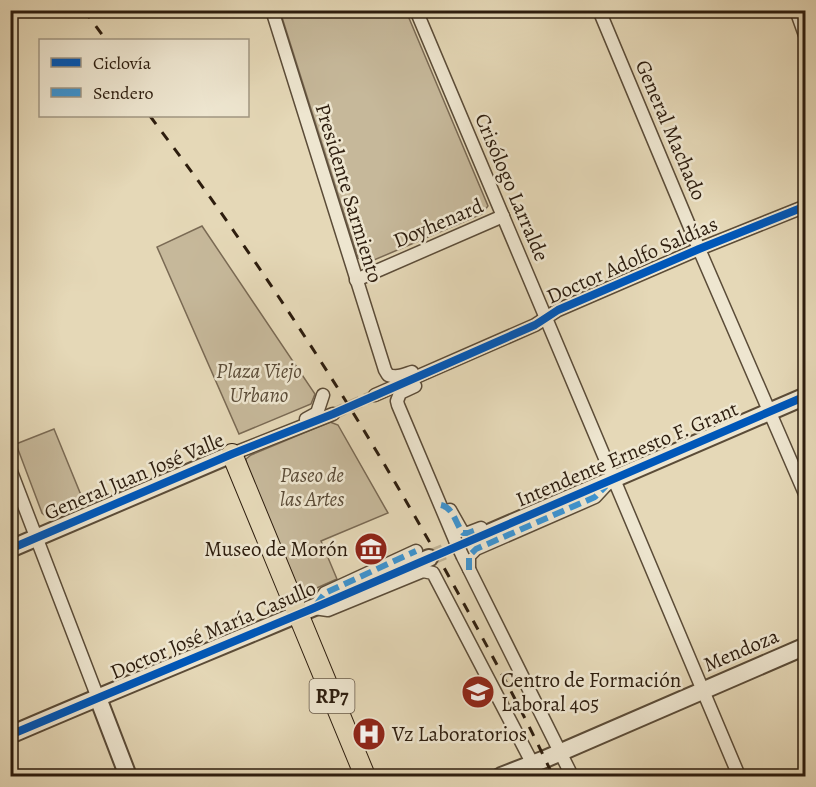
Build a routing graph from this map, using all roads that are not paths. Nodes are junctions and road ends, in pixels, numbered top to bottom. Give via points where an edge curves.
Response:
1 (272, 10) edge
2 (416, 10) edge
3 (599, 10) edge
4 (796, 10) edge
5 (806, 38) edge
6 (806, 206) edge
7 (503, 216) junction
8 (699, 249) junction
9 (356, 280) junction
10 (546, 317) junction
11 (442, 366) junction
12 (399, 376) joint
13 (323, 395) dead end
14 (375, 395) tunnel mouth
15 (806, 396) edge
16 (769, 412) junction
17 (333, 414) tunnel mouth
18 (271, 438) junction
19 (232, 454) junction
20 (10, 469) edge
21 (612, 480) junction
22 (806, 496) edge
23 (441, 505) junction
24 (38, 537) junction
25 (460, 547) junction
26 (10, 549) edge
27 (424, 560) joint
28 (469, 570) junction
29 (306, 612) junction
30 (806, 646) edge
31 (703, 690) junction
32 (98, 698) junction
33 (10, 735) edge
34 (561, 752) junction
35 (536, 770) edge
36 (128, 777) edge
37 (365, 777) edge
38 (501, 777) edge
39 (572, 777) edge
40 (739, 777) edge

1 - 9 street, Presidente Sarmiento
2 - 7 street, Crisólogo Larralde
3 - 8 street, General Machado
4 - 5 street
6 - 8 street, Doctor Adolfo Saldías
7 - 9 street, Doyhenard
7 - 10 street, Crisólogo Larralde
8 - 10 street, Doctor Adolfo Saldías
8 - 16 street, General Machado
9 - 12 street, Presidente Sarmiento via 385,370 388,375
10 - 11 street, Doctor Adolfo Saldías
10 - 21 street, Crisólogo Larralde
11 - 12 street, Doctor Adolfo Saldías via 424,366
11 - 14 street
11 - 23 street, Doctor Adolfo Saldías via 398,397
13 - 18 street, General Juan José Valle via 317,413 275,432
15 - 16 street, Intendente Ernesto F. Grant
16 - 21 street, Intendente Ernesto F. Grant
16 - 22 street, General Machado
17 - 18 street, General Juan José Valle
18 - 19 street, General Juan José Valle
19 - 24 street, General Juan José Valle
19 - 29 main road, RP7
20 - 24 street
21 - 23 street, Intendente Ernesto F. Grant via 588,482 468,533 460,529 450,510
21 - 25 street, Intendente Ernesto F. Grant
21 - 28 street, Intendente Ernesto F. Grant via 595,497 476,549 469,556
21 - 31 street, Crisólogo Larralde
23 - 25 street
24 - 26 street, General Juan José Valle
24 - 32 street
25 - 28 street
27 - 29 street, Doctor José María Casullo
27 - 35 street
28 - 34 street
29 - 32 street, Doctor José María Casullo
29 - 37 main road, RP7
30 - 31 street, Mendoza
31 - 34 street, Mendoza
31 - 40 street, Crisólogo Larralde
32 - 33 street, Doctor José María Casullo
32 - 36 street
34 - 35 street, Mendoza
34 - 39 street
35 - 38 street, Mendoza

